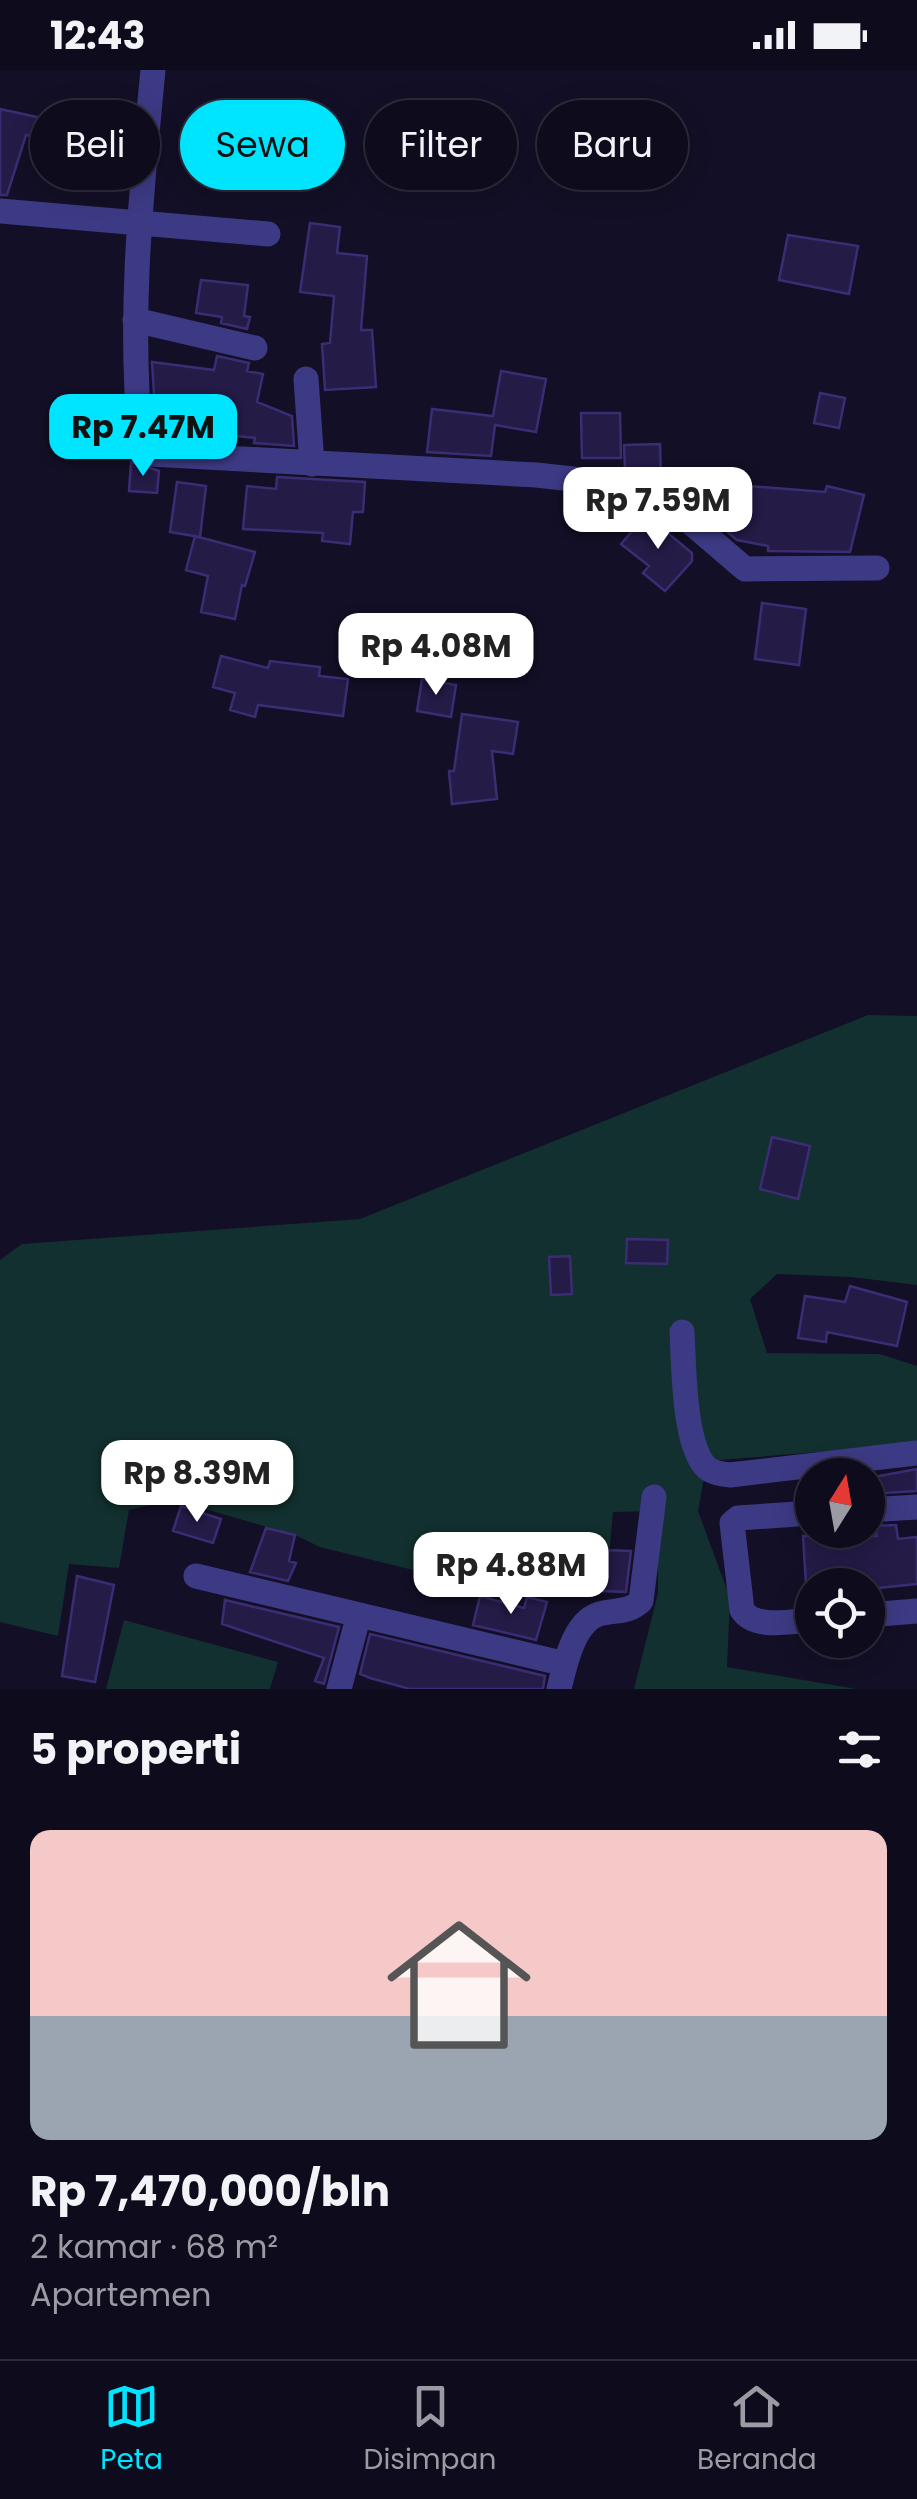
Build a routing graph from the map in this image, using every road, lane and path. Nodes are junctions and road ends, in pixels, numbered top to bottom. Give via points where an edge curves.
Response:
1 (152, 70) edge
2 (0, 211) edge
3 (138, 224) junction
4 (268, 234) dead end
5 (135, 320) junction
6 (255, 348) dead end
7 (306, 379) dead end
8 (312, 464) junction
9 (877, 568) dead end
10 (682, 1332) dead end
11 (917, 1453) edge
12 (654, 1497) dead end
13 (917, 1507) edge
14 (885, 1509) edge
15 (795, 1514) edge
16 (196, 1576) dead end
17 (917, 1611) edge
18 (885, 1614) edge
19 (358, 1618) junction
20 (795, 1621) edge
21 (562, 1676) edge
22 (340, 1689) edge

1 - 3 street
2 - 3 street
3 - 4 street
3 - 5 street
5 - 6 street
5 - 8 street via 137,416 146,450 159,457
7 - 8 street
8 - 9 street via 610,482 668,503 746,568
10 - 11 street via 688,1414 708,1468 730,1475
12 - 21 street via 642,1601 588,1619
13 - 14 street
15 - 20 street via 732,1522 742,1610 759,1622
16 - 19 street
17 - 18 street
19 - 21 street
19 - 22 street

